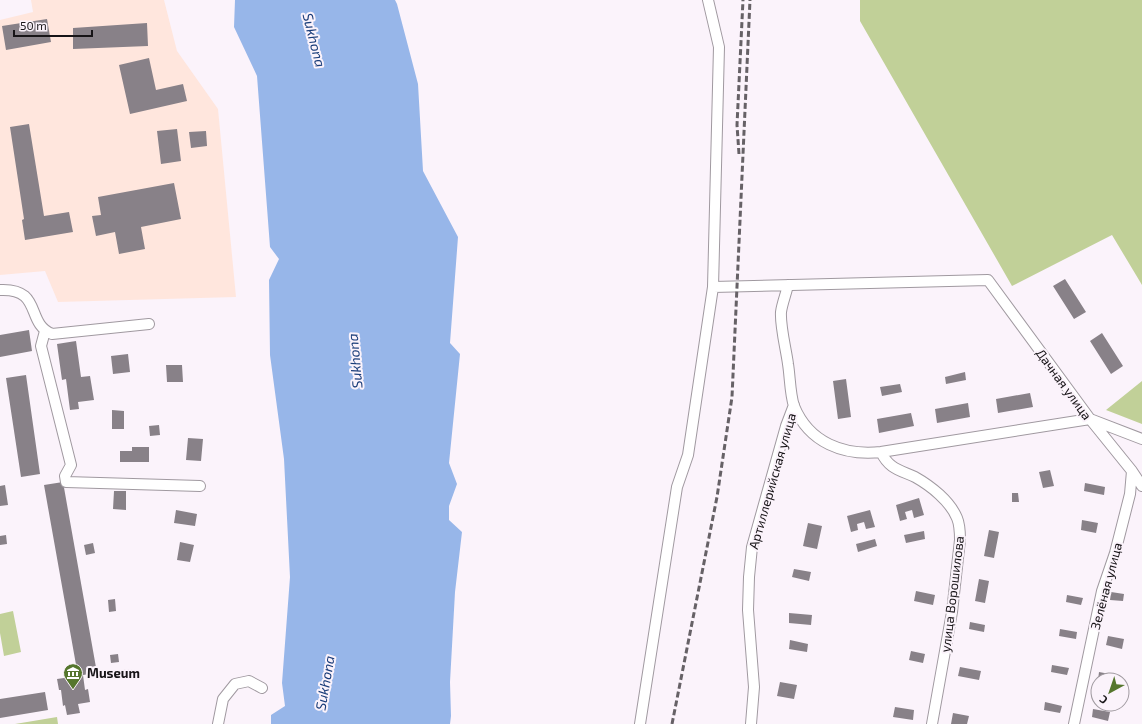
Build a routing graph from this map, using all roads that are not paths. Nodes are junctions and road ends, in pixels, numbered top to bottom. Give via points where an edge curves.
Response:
1 (708, 0) edge
2 (788, 286) junction
3 (713, 287) junction
4 (0, 290) edge
5 (149, 324) dead end
6 (45, 332) junction
7 (794, 405) junction
8 (1090, 419) junction
9 (1142, 439) edge
10 (881, 452) junction
11 (1132, 471) junction
12 (200, 486) dead end
13 (1142, 486) edge
14 (262, 688) dead end
15 (218, 724) edge
16 (640, 724) edge
17 (751, 724) edge
18 (932, 724) edge
19 (1074, 724) edge

1 - 3 street via 719,47
2 - 3 street
2 - 7 street, Артиллерийская улица via 781,312
2 - 8 street, Дачная улица via 988,280
3 - 16 street via 688,455 677,487
4 - 6 street via 10,289 24,295
5 - 6 street via 52,334
6 - 12 street via 41,346 71,465 65,476 66,482
7 - 10 street, Артиллерийская улица via 803,423 825,443 850,452
7 - 17 street, Артиллерийская улица via 752,547 748,610 754,687
8 - 9 street
8 - 10 street, Артиллерийская улица
8 - 11 street, Дачная улица
10 - 18 street, улица Ворошилова via 890,465 925,483 944,500 958,518 960,540 952,612
11 - 13 street, Дачная улица
11 - 19 street, Зелёная улица via 1130,494 1102,591
14 - 15 street via 249,681 235,684 223,699

